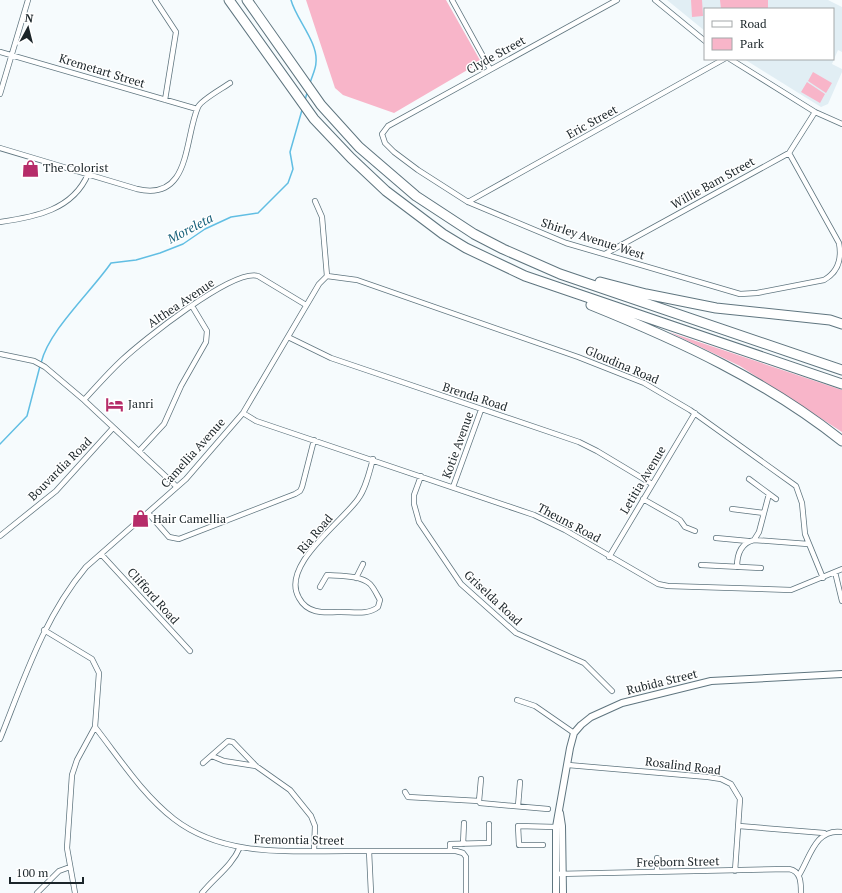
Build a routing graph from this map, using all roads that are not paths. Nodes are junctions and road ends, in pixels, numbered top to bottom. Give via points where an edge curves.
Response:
1 (28, 0) edge
2 (155, 0) edge
3 (229, 0) edge
4 (247, 0) edge
5 (452, 0) edge
6 (617, 0) edge
7 (655, 0) edge
8 (704, 40) edge
9 (0, 52) edge
10 (12, 55) junction
11 (722, 60) edge
12 (732, 60) edge
13 (490, 69) junction
14 (230, 83) dead end
15 (0, 94) edge
16 (165, 100) junction
17 (197, 109) junction
18 (815, 112) junction
19 (842, 124) edge
20 (386, 128) joint
21 (0, 148) edge
22 (789, 152) junction
23 (88, 174) junction
24 (315, 201) dead end
25 (468, 202) junction
26 (0, 222) edge
27 (605, 254) junction
28 (560, 274) junction
29 (327, 276) junction
30 (525, 276) junction
31 (306, 305) junction
32 (192, 306) junction
33 (842, 319) edge
34 (830, 320) junction
35 (842, 324) edge
36 (288, 337) junction
37 (0, 354) edge
38 (841, 370) edge
39 (841, 384) edge
40 (84, 400) junction
41 (481, 410) junction
42 (243, 413) junction
43 (695, 413) junction
44 (113, 428) junction
45 (840, 438) edge
46 (314, 440) junction
47 (139, 451) junction
48 (373, 460) junction
49 (421, 476) junction
50 (749, 479) dead end
51 (652, 484) junction
52 (177, 487) junction
53 (453, 487) junction
54 (769, 494) junction
55 (643, 499) junction
56 (776, 499) dead end
57 (732, 509) dead end
58 (764, 513) junction
59 (148, 514) junction
60 (695, 531) dead end
61 (0, 536) edge
62 (716, 538) dead end
63 (754, 540) junction
64 (748, 542) junction
65 (808, 544) junction
66 (101, 554) junction
67 (609, 557) junction
68 (363, 564) dead end
69 (701, 565) dead end
70 (736, 567) junction
71 (761, 568) dead end
72 (842, 569) edge
73 (835, 572) junction
74 (356, 578) junction
75 (823, 578) junction
76 (320, 587) dead end
77 (842, 600) edge
78 (44, 630) junction
79 (190, 651) dead end
80 (842, 674) edge
81 (612, 691) dead end
82 (517, 700) dead end
83 (95, 727) junction
84 (574, 733) junction
85 (0, 739) edge
86 (212, 756) junction
87 (203, 763) dead end
88 (568, 765) junction
89 (256, 766) junction
90 (480, 779) dead end
91 (520, 782) dead end
92 (405, 792) dead end
93 (478, 801) junction
94 (518, 806) junction
95 (548, 809) dead end
96 (560, 809) junction
97 (464, 823) dead end
98 (489, 824) dead end
99 (739, 826) junction
100 (556, 827) junction
101 (842, 832) edge
102 (824, 833) dead end
103 (463, 844) junction
104 (543, 845) dead end
105 (240, 848) junction
106 (314, 851) junction
107 (369, 851) junction
108 (453, 851) junction
109 (657, 858) dead end
110 (70, 867) junction
111 (735, 871) junction
112 (657, 872) junction
113 (556, 874) junction
114 (563, 874) junction
115 (799, 876) junction
116 (37, 893) edge
117 (75, 893) edge
118 (202, 893) edge
119 (371, 893) edge
120 (466, 893) edge
121 (556, 893) edge
122 (563, 893) edge
123 (802, 893) edge

1 - 10 street
2 - 16 street via 176,32
3 - 30 highway via 314,119 357,164 422,219 466,248
4 - 28 highway via 321,105 359,147 416,196 474,234
5 - 13 street
6 - 13 street, Clyde Street
7 - 8 street
9 - 10 street, Kremetart Street
10 - 15 street
10 - 16 street, Kremetart Street
11 - 25 street, Eric Street
12 - 18 street
13 - 20 street, Clyde Street
14 - 17 street via 200,104
16 - 17 street, Kremetart Street
17 - 23 street via 182,170 164,188 143,190
18 - 19 street
18 - 22 street, Willie Bam Street
20 - 25 street, Shirley Avenue West via 382,136 386,145 418,170
21 - 23 street
22 - 27 street, Willie Bam Street
22 - 27 street, Shirley Avenue West via 840,246 840,261 836,270 824,280 740,294
23 - 26 street via 81,189 68,201 32,217
24 - 29 street via 322,217
25 - 27 street, Shirley Avenue West via 553,238
28 - 34 highway via 716,308
28 - 38 highway
29 - 31 street, Camellia Avenue
29 - 43 street, Gloudina Road via 357,280 623,374 644,383
30 - 39 highway
30 - 45 highway via 706,354 750,379
31 - 32 street, Althea Avenue via 252,275 227,285
31 - 36 street, Camellia Avenue
32 - 40 street, Althea Avenue via 162,325 121,361
32 - 47 street via 207,331 206,342 181,386 164,424
33 - 34 highway
34 - 35 highway
36 - 41 street, Brenda Road via 331,358
36 - 42 street, Camellia Avenue
37 - 40 street via 39,363
40 - 44 street
41 - 51 street, Brenda Road via 579,442
41 - 53 street, Kotie Avenue
42 - 46 street, Theuns Road
42 - 52 street, Camellia Avenue
43 - 51 street, Letitia Avenue
43 - 65 street, Gloudina Road via 793,482 802,503
44 - 47 street
44 - 61 street, Bouvardia Road via 56,490
46 - 48 street, Theuns Road
46 - 59 street via 302,487 295,494 178,540 169,537
47 - 52 street
48 - 49 street, Theuns Road
48 - 74 street, Ria Road via 364,490 299,567 294,586 306,608 322,613 362,612 378,608 380,600 372,586
49 - 53 street, Theuns Road
49 - 81 street, Griselda Road via 414,495 416,516 452,574 516,633 584,662
50 - 54 street
51 - 55 street, Letitia Avenue
52 - 59 street, Camellia Avenue
53 - 67 street, Theuns Road via 548,520
54 - 56 street
54 - 58 street
55 - 60 street
55 - 67 street, Letitia Avenue
57 - 58 street
58 - 63 street
59 - 66 street, Camellia Avenue
62 - 64 street
63 - 64 street
63 - 65 street
64 - 70 street via 741,548
65 - 75 street, Gloudina Road
66 - 78 street, Camellia Avenue via 76,580
66 - 79 street, Clifford Road
67 - 75 street, Theuns Road via 658,584 668,586 786,590
68 - 74 street
69 - 70 street
70 - 71 street
72 - 73 street, Theuns Road
73 - 75 street, Theuns Road
73 - 77 street
74 - 76 street via 328,575
78 - 83 street via 92,659 96,665 99,674
78 - 85 street, Camellia Avenue
80 - 84 street, Rubida Street via 711,681 622,703 591,717
82 - 84 street via 535,706
83 - 105 street, Fremontia Street via 153,802 175,820 197,833
83 - 110 street via 72,775 67,840
84 - 88 street
86 - 87 street
86 - 89 street via 224,761
86 - 89 street via 230,741
88 - 96 street
88 - 99 street, Rosalind Road via 721,779 731,784 740,799
89 - 106 street via 291,791 311,816 315,826
90 - 93 street
91 - 94 street
92 - 93 street via 408,797
93 - 94 street
94 - 95 street
96 - 100 street
96 - 114 street
97 - 103 street
98 - 103 street via 489,843
99 - 102 street
99 - 111 street, Rosalind Road
100 - 104 street via 518,826 519,845
100 - 113 street
101 - 115 street via 828,833 821,837
103 - 108 street via 450,844
105 - 106 street, Fremontia Street
105 - 118 street via 234,861 214,878
106 - 107 street, Fremontia Street
107 - 108 street, Fremontia Street
107 - 119 street
108 - 120 street via 463,853 466,857
109 - 112 street
110 - 116 street via 59,871
110 - 117 street
111 - 112 street, Freeborn Street
111 - 115 street, Freeborn Street via 793,870
112 - 114 street, Freeborn Street
113 - 114 street, Freeborn Street
113 - 121 street
114 - 122 street
115 - 123 street

